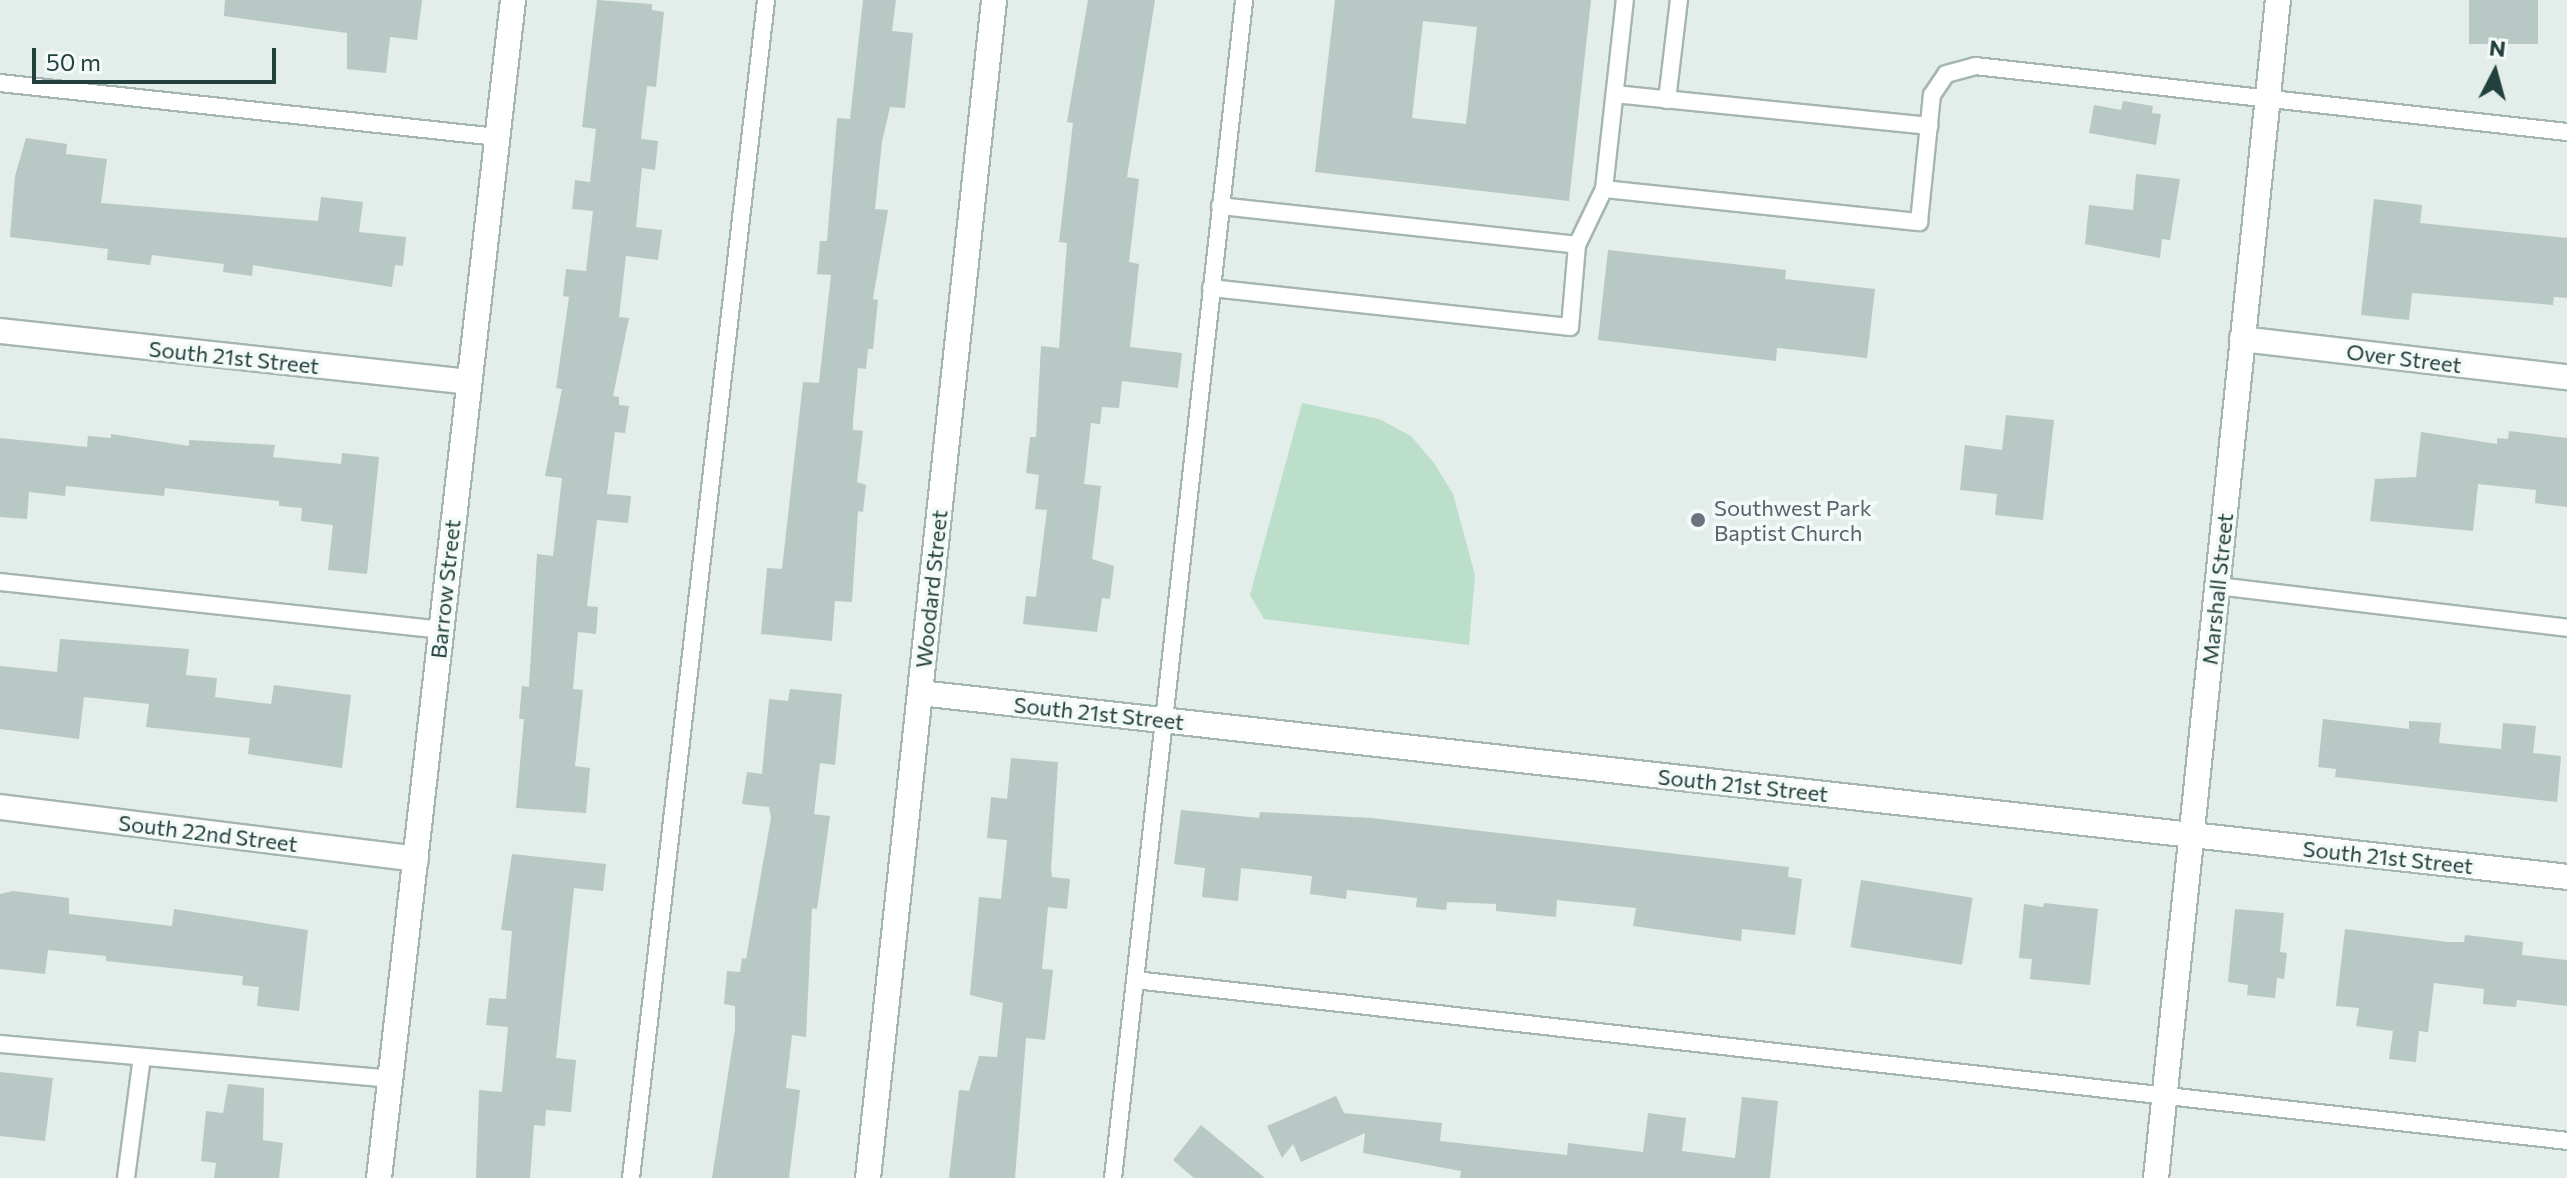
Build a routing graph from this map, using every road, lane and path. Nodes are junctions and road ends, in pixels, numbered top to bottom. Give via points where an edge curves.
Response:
1 (513, 0) edge
2 (766, 0) edge
3 (994, 0) edge
4 (1244, 0) edge
5 (1625, 0) edge
6 (1679, 0) edge
7 (2278, 0) edge
8 (0, 83) edge
9 (1615, 94) junction
10 (2267, 98) junction
11 (1667, 100) junction
12 (1929, 126) junction
13 (2567, 132) edge
14 (497, 137) junction
15 (1604, 189) junction
16 (1220, 206) junction
17 (1577, 245) junction
18 (1211, 288) junction
19 (0, 331) edge
20 (2242, 339) junction
21 (2567, 377) edge
22 (468, 382) junction
23 (0, 582) edge
24 (2217, 586) junction
25 (2567, 628) edge
26 (441, 630) junction
27 (920, 693) junction
28 (1162, 720) junction
29 (0, 807) edge
30 (2192, 835) junction
31 (416, 859) junction
32 (2567, 877) edge
33 (1135, 980) junction
34 (0, 1044) edge
35 (142, 1057) junction
36 (390, 1079) junction
37 (2164, 1098) junction
38 (2567, 1141) edge
39 (126, 1178) edge
40 (379, 1178) edge
41 (631, 1178) edge
42 (868, 1178) edge
43 (1113, 1178) edge
44 (2156, 1178) edge

1 - 14 street, Barrow Street
2 - 41 lane
3 - 27 street, Woodard Street
4 - 16 lane
5 - 9 lane
6 - 11 lane
7 - 10 street, Marshall Street
8 - 14 lane
9 - 11 lane
9 - 15 lane
10 - 12 lane via 1975,66 1946,74 1932,95
10 - 13 lane
10 - 20 street, Marshall Street
11 - 12 lane
12 - 15 lane via 1919,222
14 - 22 street, Barrow Street
15 - 17 lane
16 - 17 lane
16 - 18 lane
17 - 18 lane via 1570,327
18 - 28 lane
19 - 22 street, South 21st Street
20 - 21 street, Over Street
20 - 24 street, Marshall Street
22 - 26 street, Barrow Street
23 - 26 lane
24 - 25 lane
24 - 30 street, Marshall Street
26 - 31 street, Barrow Street
27 - 28 street, South 21st Street
27 - 42 street, Woodard Street
28 - 30 street, South 21st Street
28 - 33 lane
29 - 31 street, South 22nd Street
30 - 32 street, South 21st Street
30 - 37 street, Marshall Street
31 - 36 street, Barrow Street
33 - 37 lane
33 - 43 lane
34 - 35 lane
35 - 36 lane
35 - 39 lane
36 - 40 street, Barrow Street
37 - 38 lane
37 - 44 street, Marshall Street

